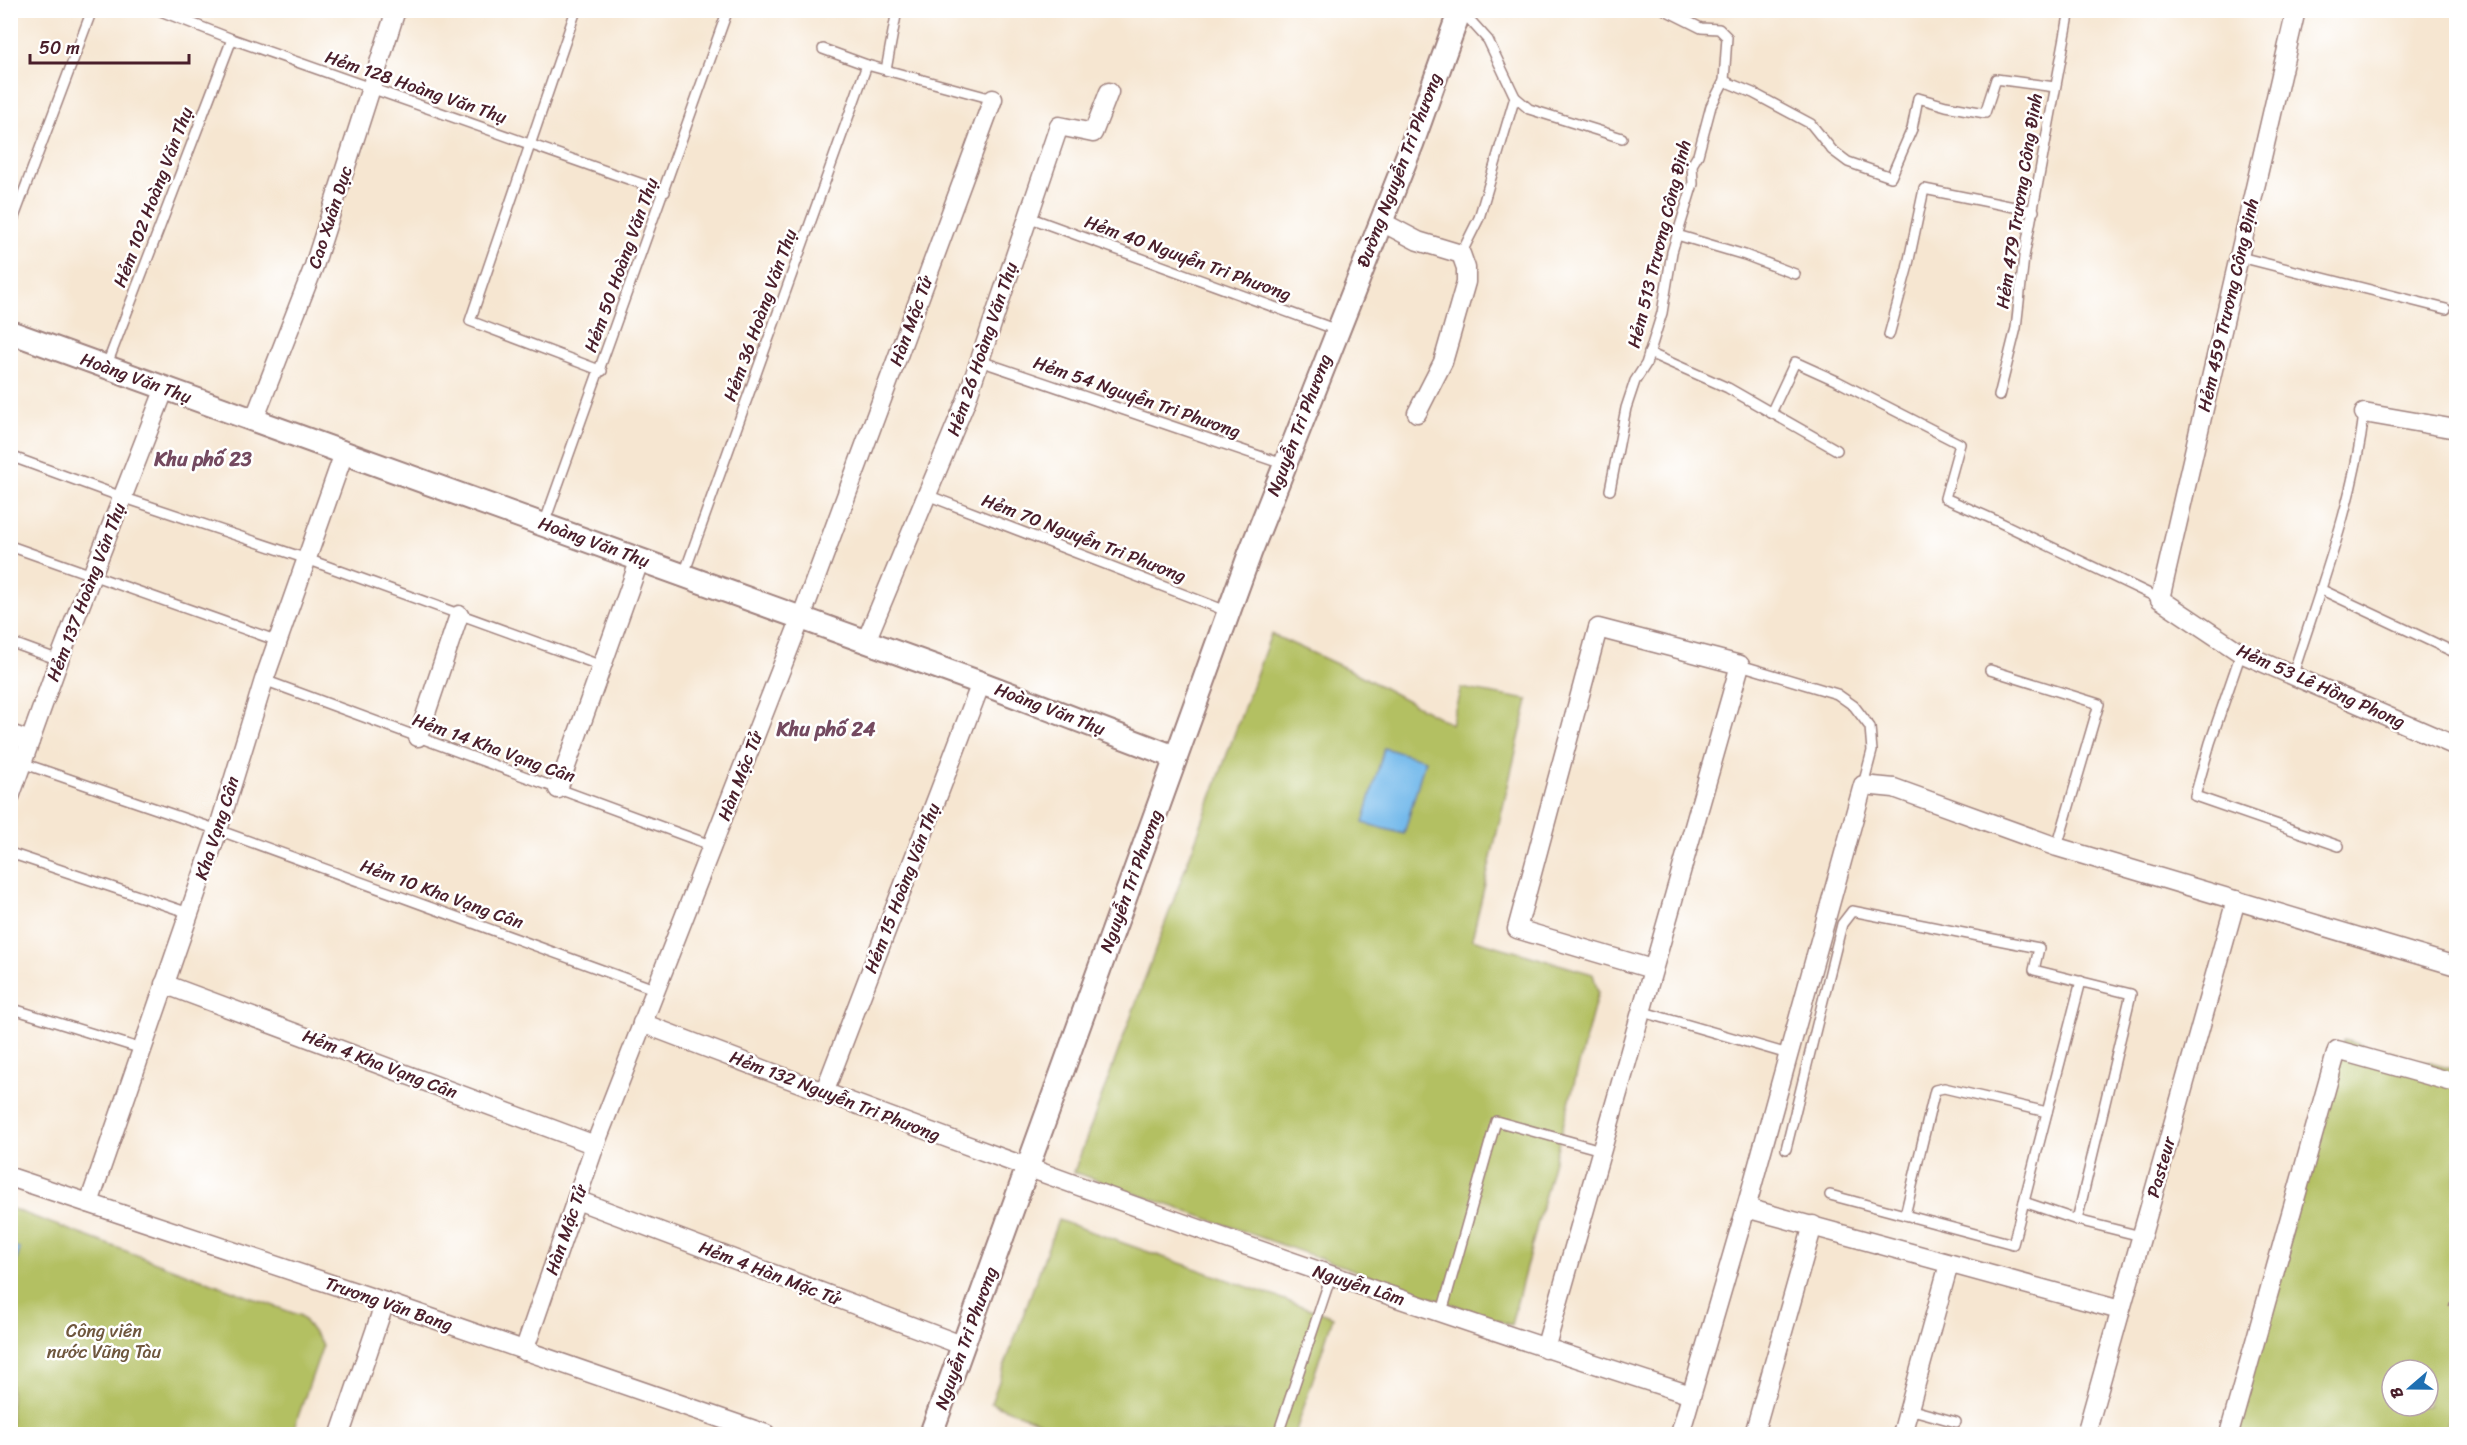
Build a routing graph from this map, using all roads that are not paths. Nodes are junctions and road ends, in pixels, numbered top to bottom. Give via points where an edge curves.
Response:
1 (92, 10) edge
2 (158, 10) edge
3 (396, 10) edge
4 (576, 10) edge
5 (897, 10) edge
6 (1461, 10) edge
7 (1665, 10) edge
8 (2070, 10) edge
9 (2296, 10) edge
10 (726, 15) dead end
11 (232, 39) junction
12 (823, 49) dead end
13 (867, 66) junction
14 (886, 70) junction
15 (1724, 81) junction
16 (2055, 87) junction
17 (372, 88) junction
18 (1109, 92) dead end
19 (1515, 97) junction
20 (993, 99) joint
21 (1622, 138) dead end
22 (530, 144) junction
23 (665, 192) junction
24 (2034, 211) junction
25 (1028, 217) junction
26 (1380, 221) junction
27 (10, 228) edge
28 (1677, 235) junction
29 (1461, 254) junction
30 (2240, 257) junction
31 (1795, 274) dead end
32 (2446, 309) dead end
33 (1337, 330) junction
34 (10, 332) edge
35 (1889, 335) dead end
36 (1649, 353) junction
37 (980, 361) junction
38 (106, 367) junction
39 (602, 371) dead end
40 (165, 388) junction
41 (1999, 396) dead end
42 (1417, 413) dead end
43 (1771, 413) junction
44 (2364, 413) joint
45 (254, 420) junction
46 (2457, 429) edge
47 (1837, 450) dead end
48 (344, 453) junction
49 (10, 456) edge
50 (1283, 464) junction
51 (1610, 490) dead end
52 (927, 495) junction
53 (122, 497) junction
54 (544, 524) junction
55 (10, 546) edge
56 (307, 559) junction
57 (640, 559) junction
58 (92, 576) junction
59 (684, 576) junction
60 (2320, 589) junction
61 (2160, 599) junction
62 (1229, 612) junction
63 (459, 615) junction
64 (801, 618) junction
65 (278, 641) junction
66 (866, 641) junction
67 (10, 642) edge
68 (2241, 653) junction
69 (2457, 653) edge
70 (59, 660) junction
71 (1740, 665) junction
72 (602, 666) junction
73 (1990, 670) dead end
74 (2293, 674) junction
75 (264, 680) junction
76 (981, 683) junction
77 (10, 734) edge
78 (418, 737) junction
79 (30, 741) junction
80 (2457, 746) edge
81 (1175, 758) junction
82 (22, 763) junction
83 (1863, 785) junction
84 (558, 789) junction
85 (10, 797) edge
86 (218, 830) junction
87 (713, 846) junction
88 (2339, 846) dead end
89 (2057, 847) junction
90 (10, 853) edge
91 (2236, 900) junction
92 (189, 913) junction
93 (2457, 966) edge
94 (1652, 969) junction
95 (2080, 981) junction
96 (164, 984) junction
97 (654, 989) junction
98 (10, 1008) edge
99 (1640, 1011) junction
100 (642, 1023) junction
101 (142, 1049) junction
102 (1788, 1054) junction
103 (2457, 1083) edge
104 (824, 1093) junction
105 (2047, 1112) junction
106 (595, 1145) junction
107 (1786, 1149) dead end
108 (1601, 1150) junction
109 (1028, 1168) junction
110 (10, 1177) edge
111 (1830, 1196) dead end
112 (577, 1200) junction
113 (2024, 1202) junction
114 (89, 1203) junction
115 (1746, 1208) junction
116 (1905, 1215) junction
117 (2077, 1220) junction
118 (1813, 1225) junction
119 (2141, 1236) junction
120 (1950, 1264) junction
121 (1331, 1276) junction
122 (385, 1302) junction
123 (2120, 1310) junction
124 (1442, 1312) junction
125 (964, 1346) junction
126 (1545, 1348) junction
127 (524, 1351) junction
128 (1691, 1395) junction
129 (1909, 1409) junction
130 (1956, 1422) dead end
131 (716, 1426) edge
132 (340, 1434) edge
133 (766, 1434) edge
134 (931, 1434) edge
135 (1278, 1434) edge
136 (1680, 1434) edge
137 (1754, 1434) edge
138 (1902, 1434) edge
139 (2086, 1434) edge
140 (2229, 1434) edge

1 - 27 lane
2 - 11 lane, Hẻm 128 Hoàng Văn Thụ
3 - 17 street, Cao Xuân Dục
4 - 22 lane
5 - 14 lane
6 - 19 lane via 1488,40
6 - 26 street, Đường Nguyễn Tri Phương
7 - 15 lane, Hẻm 513 Trương Công Định via 1701,28 1719,29 1727,37
8 - 16 lane, Hẻm 479 Trương Công Định
9 - 30 street, Hẻm 459 Trương Công Định
10 - 23 lane, Hẻm 50 Hoàng Văn Thụ
11 - 17 lane, Hẻm 128 Hoàng Văn Thụ
11 - 38 lane, Hẻm 102 Hoàng Văn Thụ
12 - 13 lane
13 - 14 lane
13 - 59 lane, Hẻm 36 Hoàng Văn Thụ
14 - 20 lane
15 - 16 lane via 1811,124 1832,150 1848,162 1892,177 1912,129 1918,98 1985,113 1996,80
15 - 28 lane, Hẻm 513 Trương Công Định via 1711,106 1692,165 1693,184
16 - 24 lane, Hẻm 479 Trương Công Định
17 - 22 lane, Hẻm 128 Hoàng Văn Thụ
17 - 45 street, Cao Xuân Dục via 314,266
18 - 25 street, Hẻm 26 Hoàng Văn Thụ via 1093,133 1059,126
19 - 21 lane via 1529,109
19 - 29 lane via 1479,218
20 - 64 street, Hàn Mặc Tử
22 - 23 lane, Hẻm 128 Hoàng Văn Thụ
22 - 39 lane via 470,321
23 - 54 lane, Hẻm 50 Hoàng Văn Thụ
24 - 35 lane via 1924,189
24 - 41 lane, Hẻm 479 Trương Công Định via 2016,328
25 - 33 lane, Hẻm 40 Nguyễn Tri Phương
25 - 37 street, Hẻm 26 Hoàng Văn Thụ
26 - 29 street via 1418,241
26 - 33 street, Đường Nguyễn Tri Phương
28 - 31 lane
28 - 36 lane, Hẻm 513 Trương Công Định via 1662,313
29 - 42 street via 1467,282 1443,362
30 - 32 lane
30 - 61 street, Hẻm 459 Trương Công Định
33 - 50 street, Nguyễn Tri Phương
34 - 38 street, Hoàng Văn Thụ
36 - 43 lane via 1728,388
36 - 51 lane, Hẻm 513 Trương Công Định via 1626,408
37 - 50 lane, Hẻm 54 Nguyễn Tri Phương
37 - 52 street, Hẻm 26 Hoàng Văn Thụ
38 - 40 street, Hoàng Văn Thụ
40 - 45 street, Hoàng Văn Thụ
40 - 53 street, Hẻm 137 Hoàng Văn Thụ
43 - 47 lane
43 - 61 lane via 1795,362 1837,381 1959,444 1945,498
44 - 46 street
44 - 60 lane via 2358,454
45 - 48 street, Hoàng Văn Thụ
48 - 54 street, Hoàng Văn Thụ
48 - 56 street, Kha Vạng Cân
49 - 53 lane
50 - 62 street, Nguyễn Tri Phương
52 - 62 lane, Hẻm 70 Nguyễn Tri Phương
52 - 66 street, Hẻm 26 Hoàng Văn Thụ
53 - 56 lane
53 - 58 street, Hẻm 137 Hoàng Văn Thụ
54 - 57 street, Hoàng Văn Thụ
55 - 58 lane
56 - 63 lane
56 - 65 street, Kha Vạng Cân
57 - 59 street, Hoàng Văn Thụ
57 - 72 street
58 - 65 lane
58 - 70 street, Hẻm 137 Hoàng Văn Thụ
59 - 64 street, Hoàng Văn Thụ
60 - 69 lane
60 - 74 lane
61 - 68 street, Hẻm 53 Lê Hồng Phong
62 - 81 street, Nguyễn Tri Phương
63 - 72 lane
63 - 78 street
64 - 66 street, Hoàng Văn Thụ
64 - 87 street, Hàn Mặc Tử
65 - 75 street, Kha Vạng Cân
66 - 76 street, Hoàng Văn Thụ
67 - 70 lane
68 - 74 street, Hẻm 53 Lê Hồng Phong
68 - 88 lane via 2195,796
70 - 79 street, Hẻm 137 Hoàng Văn Thụ
71 - 83 lane via 1837,694 1854,706 1870,726 1872,751
71 - 94 street
71 - 94 street via 1598,628 1517,930
72 - 84 street
73 - 89 lane via 2099,704
74 - 80 street, Hẻm 53 Lê Hồng Phong
75 - 78 lane, Hẻm 14 Kha Vạng Cân
75 - 86 street, Kha Vạng Cân
76 - 81 street, Hoàng Văn Thụ
76 - 104 street, Hẻm 15 Hoàng Văn Thụ
77 - 79 street
78 - 84 lane, Hẻm 14 Kha Vạng Cân
79 - 82 street, Hẻm 137 Hoàng Văn Thụ
81 - 109 street, Nguyễn Tri Phương
82 - 85 street, Hẻm 137 Hoàng Văn Thụ
82 - 86 lane, Hẻm 10 Kha Vạng Cân
83 - 89 street via 1894,788
83 - 102 street
84 - 87 lane, Hẻm 14 Kha Vạng Cân
86 - 92 street, Kha Vạng Cân
86 - 97 lane, Hẻm 10 Kha Vạng Cân
87 - 97 street, Hàn Mặc Tử
89 - 91 street
90 - 92 lane
91 - 93 street
91 - 119 street, Pasteur
92 - 96 street, Kha Vạng Cân
94 - 99 street
95 - 105 lane
95 - 107 lane via 2034,970 2039,948 1852,911 1842,924
95 - 117 lane via 2131,994
96 - 101 street, Kha Vạng Cân
96 - 106 street, Hẻm 4 Kha Vạng Cân
97 - 100 street, Hàn Mặc Tử
98 - 101 lane
99 - 102 lane
99 - 108 street
100 - 104 street, Hẻm 132 Nguyễn Tri Phương
100 - 106 street, Hàn Mặc Tử
101 - 114 street, Kha Vạng Cân
102 - 115 street
103 - 140 street via 2337,1050
104 - 109 street, Hẻm 132 Nguyễn Tri Phương
105 - 113 lane
105 - 116 lane via 1944,1088 1935,1090
106 - 112 street, Hàn Mặc Tử
108 - 124 lane via 1496,1122
108 - 126 street
109 - 121 street, Nguyễn Lâm
109 - 125 street, Nguyễn Tri Phương
110 - 114 street, Trương Văn Bang
111 - 116 lane
112 - 125 street, Hẻm 4 Hàn Mặc Tử
112 - 127 street, Hàn Mặc Tử
113 - 116 lane via 2013,1244
113 - 117 lane
114 - 122 street, Trương Văn Bang
115 - 118 street
115 - 128 street
117 - 119 lane
118 - 120 street
118 - 137 street
119 - 123 street, Pasteur
120 - 123 street
120 - 129 street
121 - 124 street, Nguyễn Lâm
121 - 135 lane
122 - 127 street, Trương Văn Bang
122 - 132 street
123 - 139 street, Pasteur
124 - 126 street, Nguyễn Lâm
125 - 134 street, Nguyễn Tri Phương
126 - 128 street, Nguyễn Lâm
127 - 131 street, Trương Văn Bang
128 - 136 street
129 - 130 lane
129 - 138 street
131 - 133 street, Trương Văn Bang

